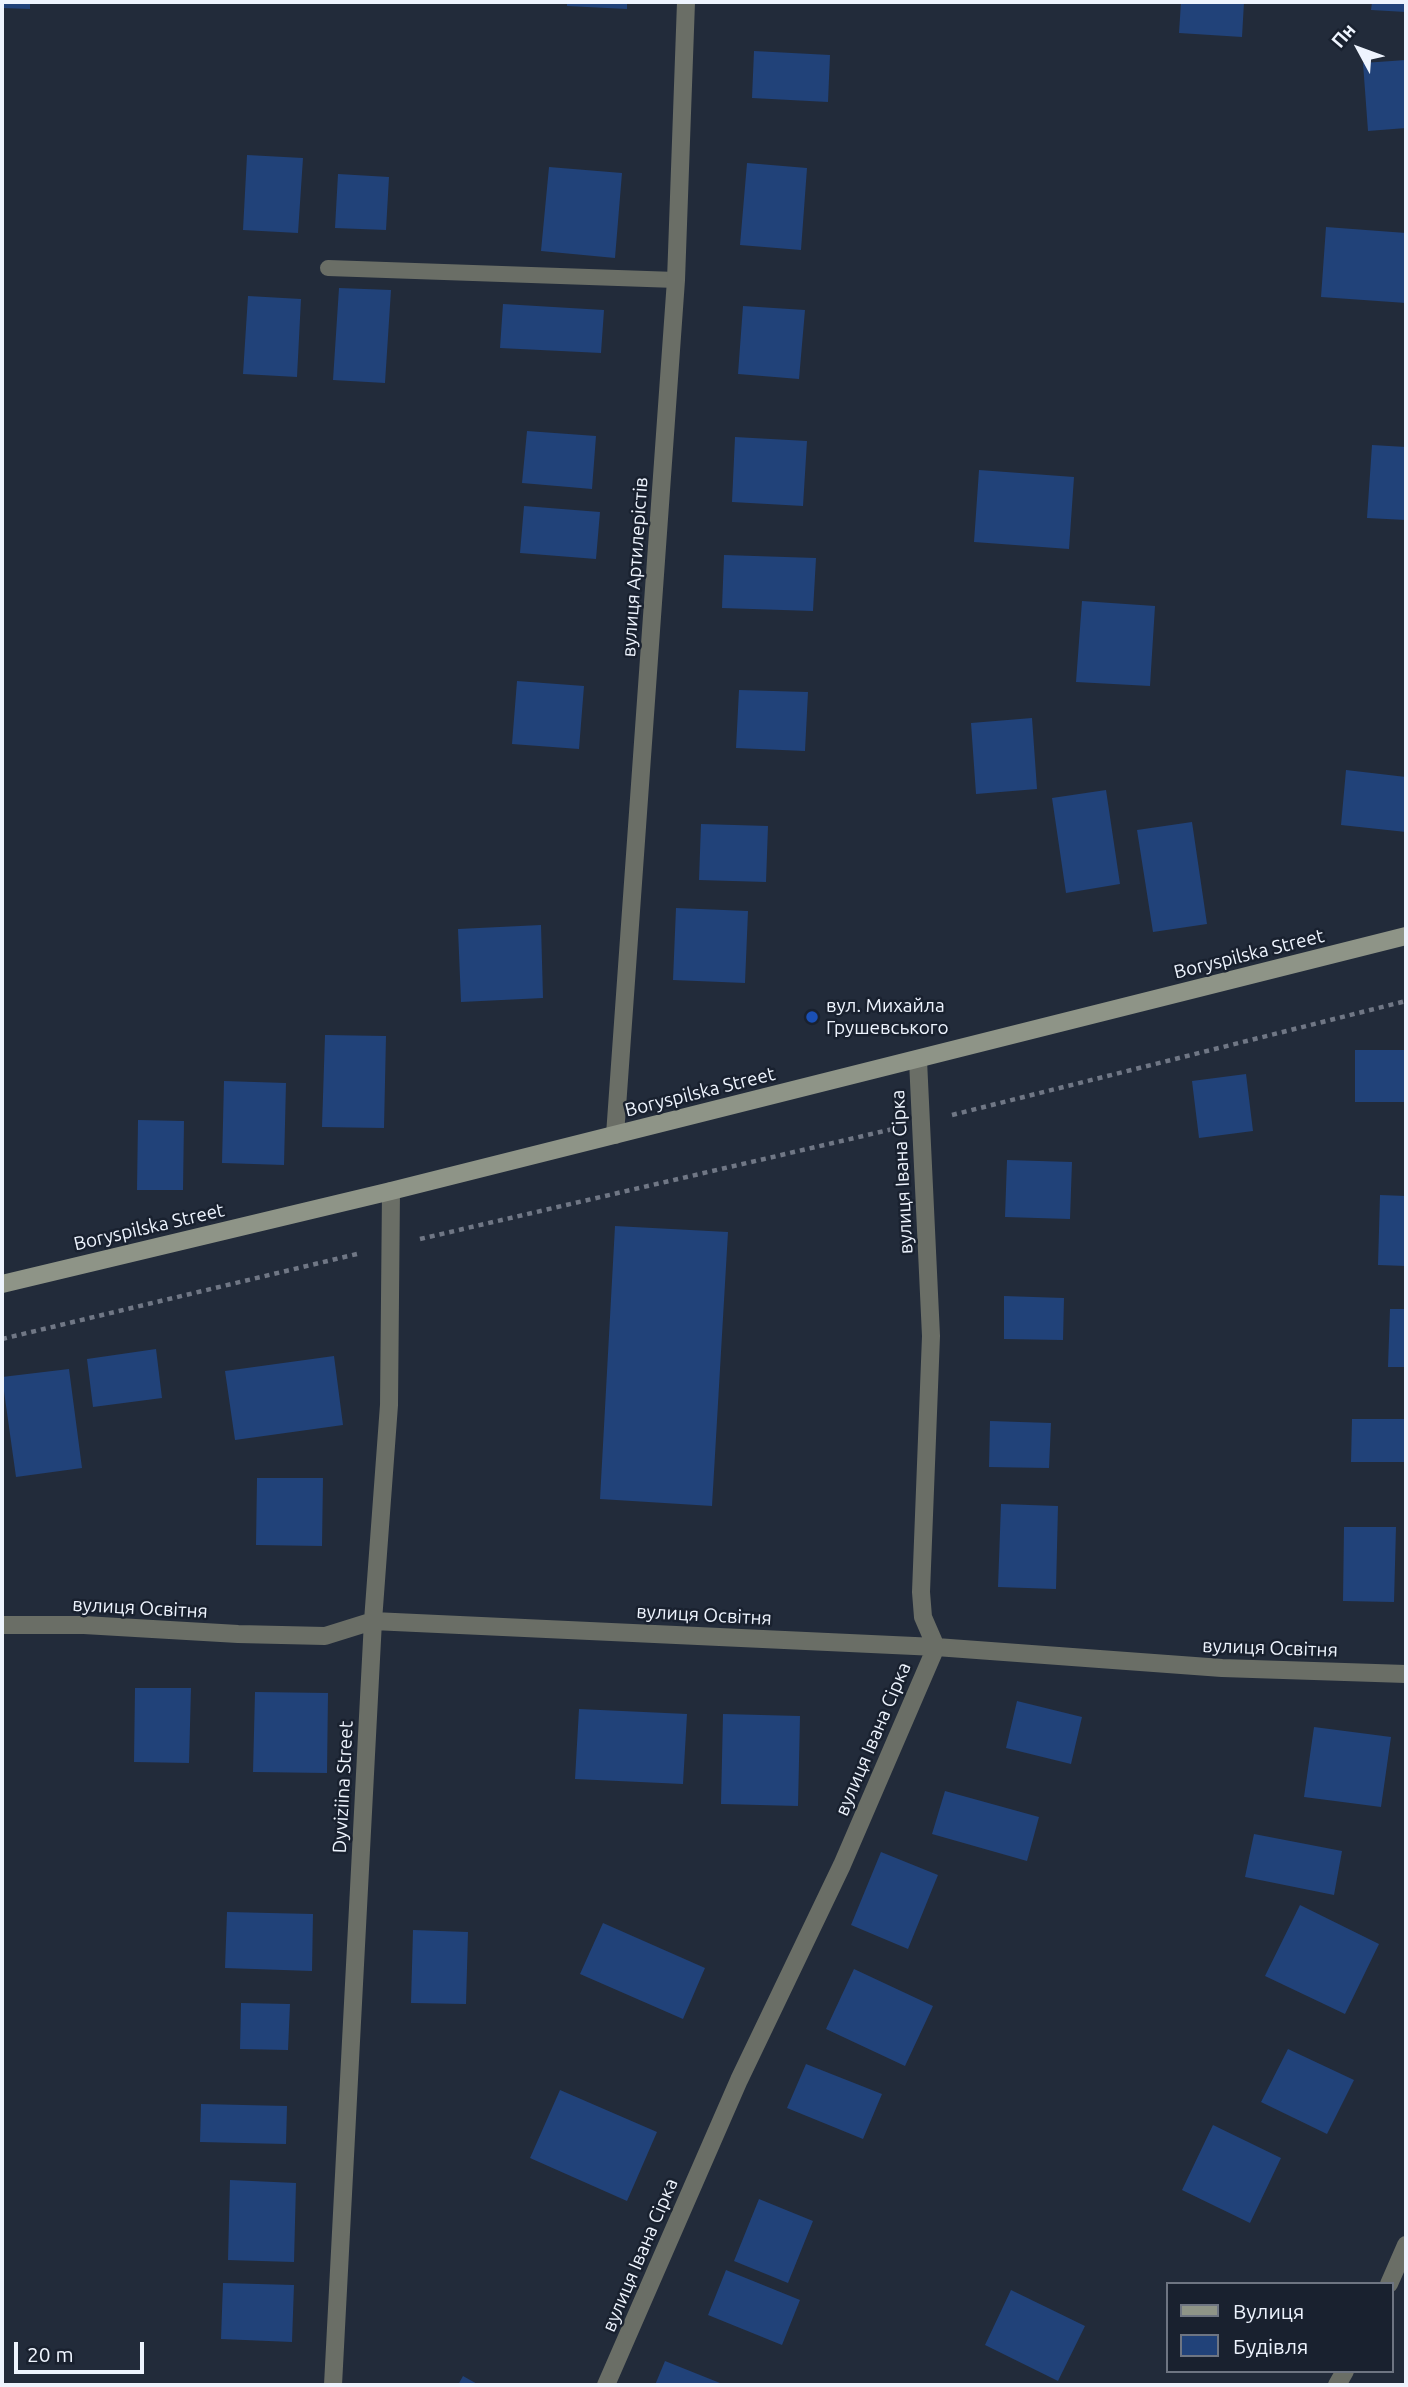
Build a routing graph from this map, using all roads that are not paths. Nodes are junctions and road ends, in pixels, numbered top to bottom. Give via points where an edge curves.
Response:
1 (686, 2) edge
2 (328, 268) dead end
3 (676, 280) junction
4 (1406, 936) edge
5 (918, 1060) junction
6 (615, 1135) junction
7 (391, 1191) junction
8 (2, 1284) edge
9 (373, 1621) junction
10 (2, 1625) edge
11 (936, 1647) junction
12 (1406, 1674) edge
13 (1406, 2245) edge
14 (1391, 2282) edge
15 (333, 2385) edge
16 (606, 2385) edge

1 - 3 street, вулиця Артилерістів
2 - 3 lane
3 - 6 street, вулиця Артилерістів
4 - 5 main road, Boryspilska Street
5 - 6 main road, Boryspilska Street
5 - 11 street, вулиця Івана Сірка via 931,1336 921,1592 923,1617
6 - 7 main road, Boryspilska Street
7 - 8 main road, Boryspilska Street
7 - 9 street, Dyviziina Street via 389,1405
9 - 10 street, вулиця Освітня via 325,1636
9 - 11 street, вулиця Освітня
9 - 15 street, Dyviziina Street
11 - 12 street, вулиця Освітня via 1222,1668
11 - 16 street, вулиця Івана Сірка
13 - 14 street

